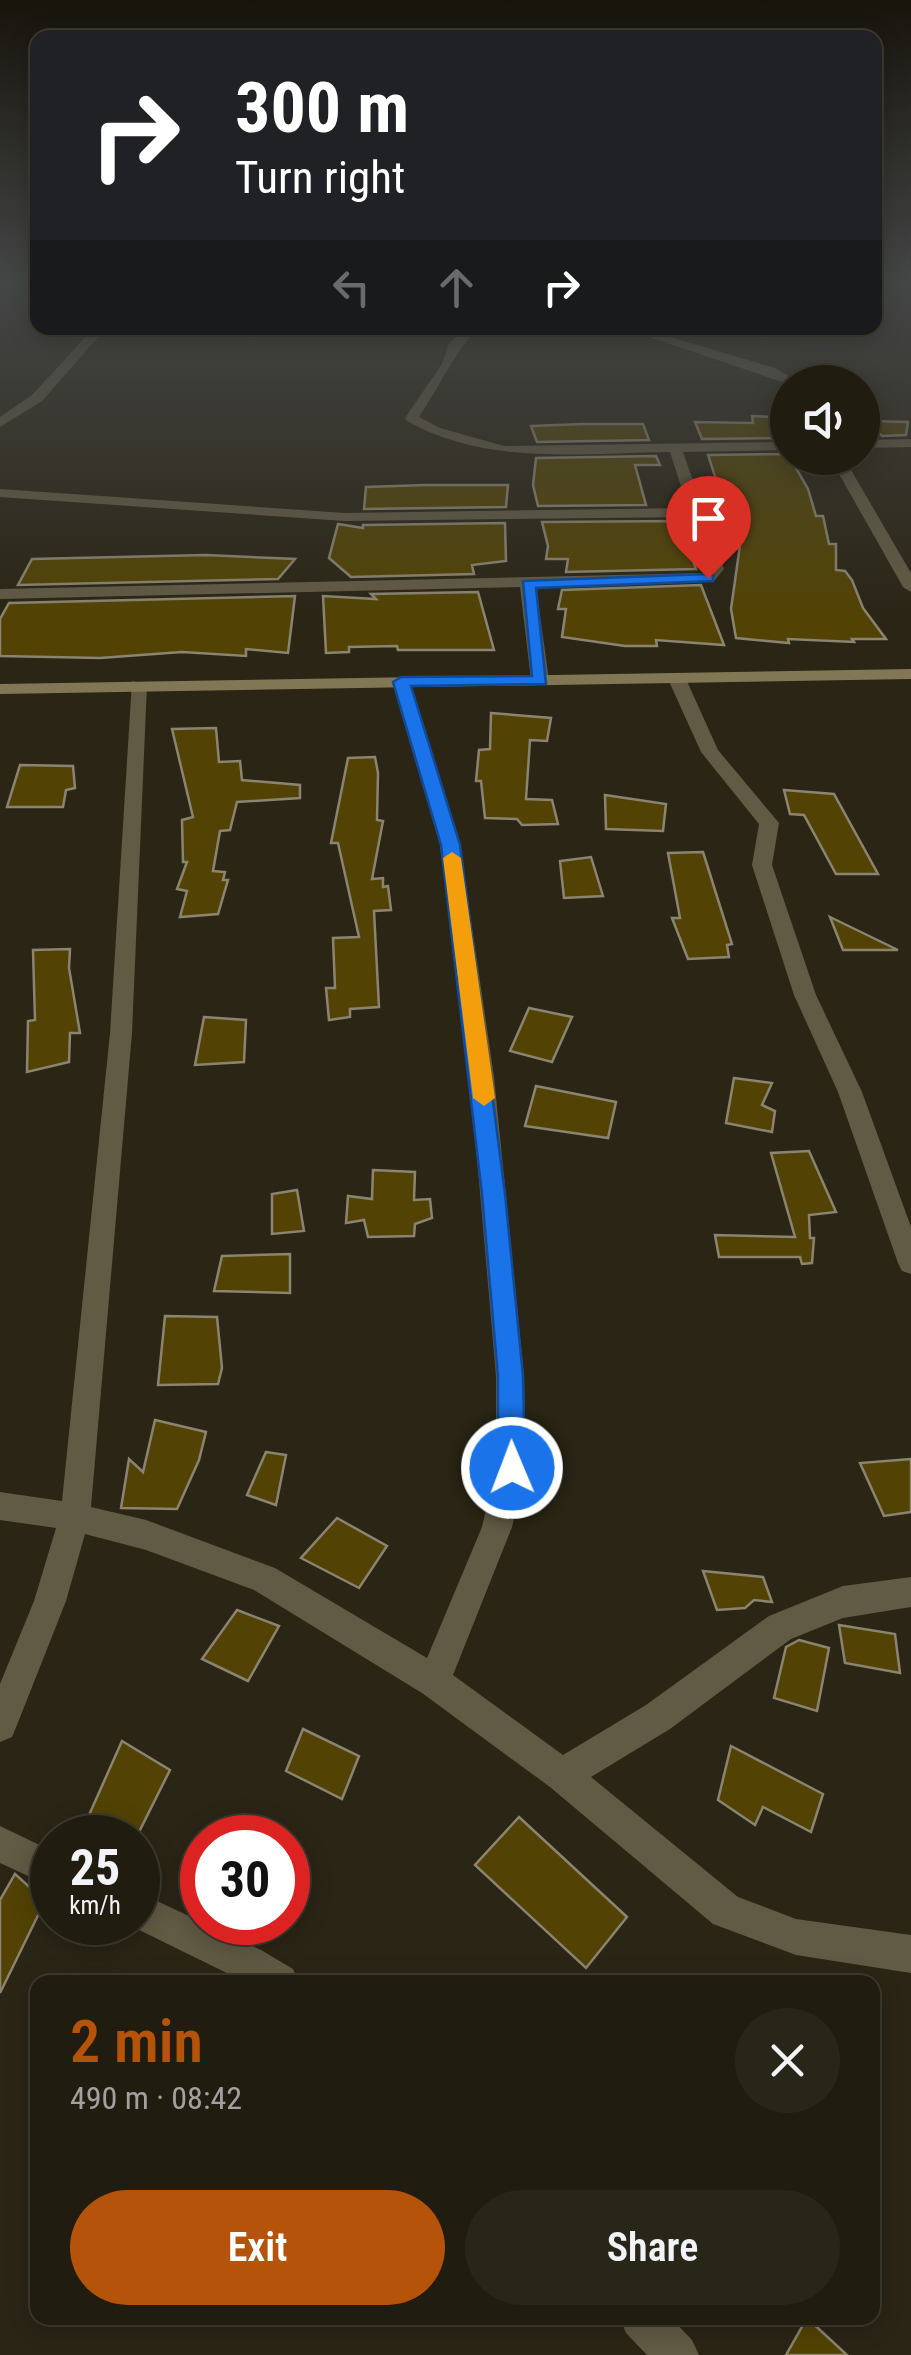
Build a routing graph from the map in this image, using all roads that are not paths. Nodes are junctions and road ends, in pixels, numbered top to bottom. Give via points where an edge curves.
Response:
1 (40, 395) edge
2 (425, 395) edge
3 (0, 423) edge
4 (911, 443) edge
5 (880, 444) edge
6 (770, 446) edge
7 (675, 447) junction
8 (848, 475) edge
9 (0, 493) edge
10 (700, 512) junction
11 (528, 584) junction
12 (911, 587) edge
13 (0, 594) edge
14 (911, 674) edge
15 (677, 679) junction
16 (540, 680) junction
17 (401, 682) junction
18 (138, 685) junction
19 (0, 688) edge
20 (911, 1263) edge
21 (0, 1506) edge
22 (75, 1517) junction
23 (911, 1592) edge
24 (434, 1681) junction
25 (0, 1725) edge
26 (562, 1775) junction
27 (0, 1844) edge
28 (30, 1858) edge
29 (160, 1920) edge
30 (911, 1954) edge
31 (269, 1975) edge
32 (648, 2325) edge
33 (677, 2355) edge

1 - 3 street
2 - 7 street via 412,418 478,445
4 - 5 street
6 - 7 street
7 - 10 street
8 - 12 street
9 - 10 street via 345,517
10 - 11 street via 716,569 708,578
11 - 13 street
11 - 16 street
14 - 15 street
15 - 16 street
15 - 20 street via 710,752 769,824 762,865 805,995 850,1092
16 - 17 street
17 - 18 street
17 - 24 street via 450,845 482,1077 510,1376 512,1468 497,1527
18 - 19 street
18 - 22 street via 121,1033
21 - 22 street
22 - 24 street via 146,1535 264,1579
22 - 25 street
23 - 26 street via 842,1602 780,1627 658,1718
24 - 26 street
26 - 30 street via 726,1911 796,1937
27 - 28 street
29 - 31 street
32 - 33 street

